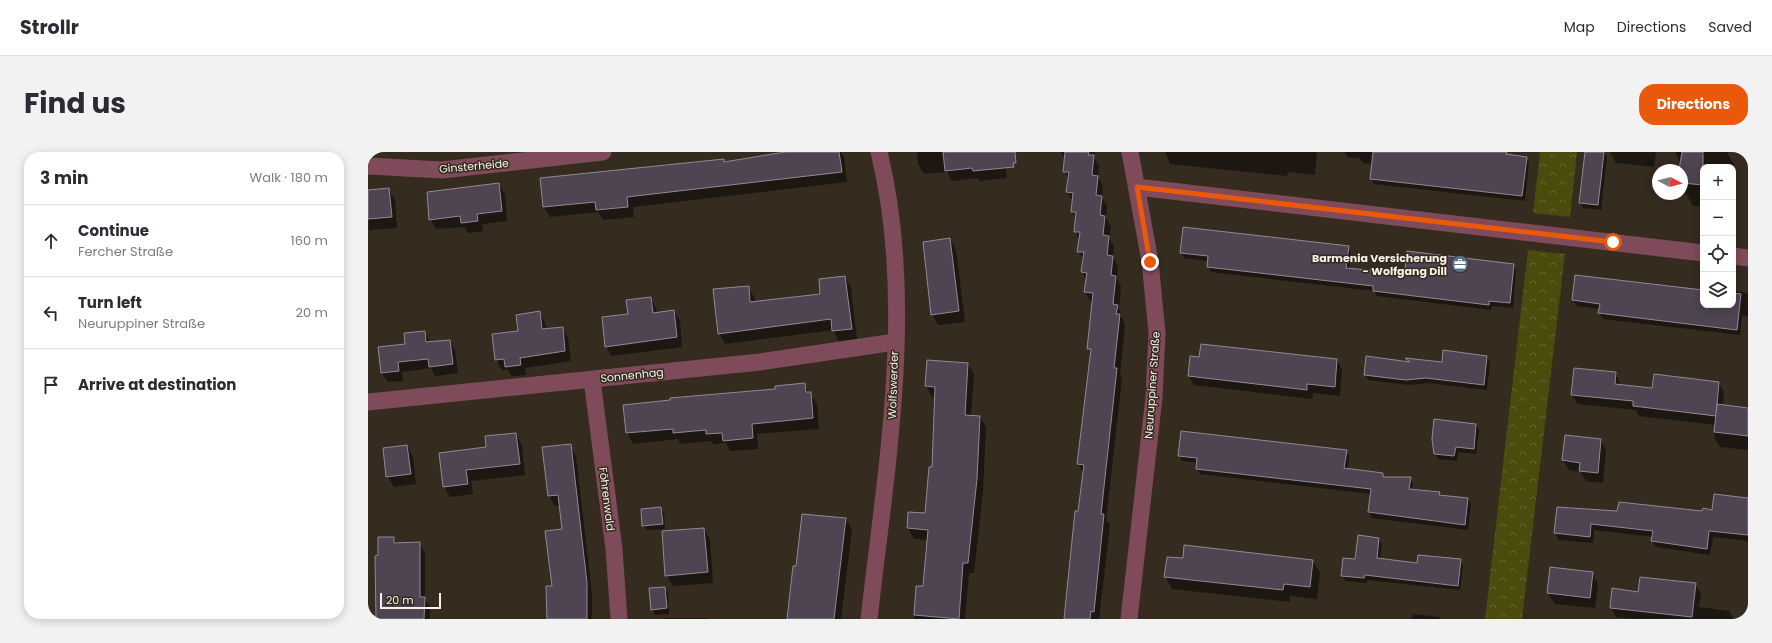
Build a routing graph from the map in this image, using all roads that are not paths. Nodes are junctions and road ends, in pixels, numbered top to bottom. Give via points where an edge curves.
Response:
1 (603, 152) edge
2 (880, 152) edge
3 (1130, 152) edge
4 (368, 166) edge
5 (1137, 187) junction
6 (1700, 253) edge
7 (1736, 256) edge
8 (1748, 258) edge
9 (895, 342) junction
10 (592, 380) junction
11 (368, 402) edge
12 (619, 619) edge
13 (869, 619) edge
14 (1129, 619) edge

1 - 4 street, Ginsterheide via 442,170
2 - 9 street, Wolfswerder via 887,184 895,257
3 - 5 street, Neuruppiner Straße
5 - 6 street
5 - 14 street, Neuruppiner Straße via 1150,262 1157,333 1154,397
7 - 8 street
9 - 10 street, Sonnenhag via 760,362
9 - 13 street, Wolfswerder via 892,424
10 - 11 street, Sonnenhag
10 - 12 street, Föhrenwald via 614,549

